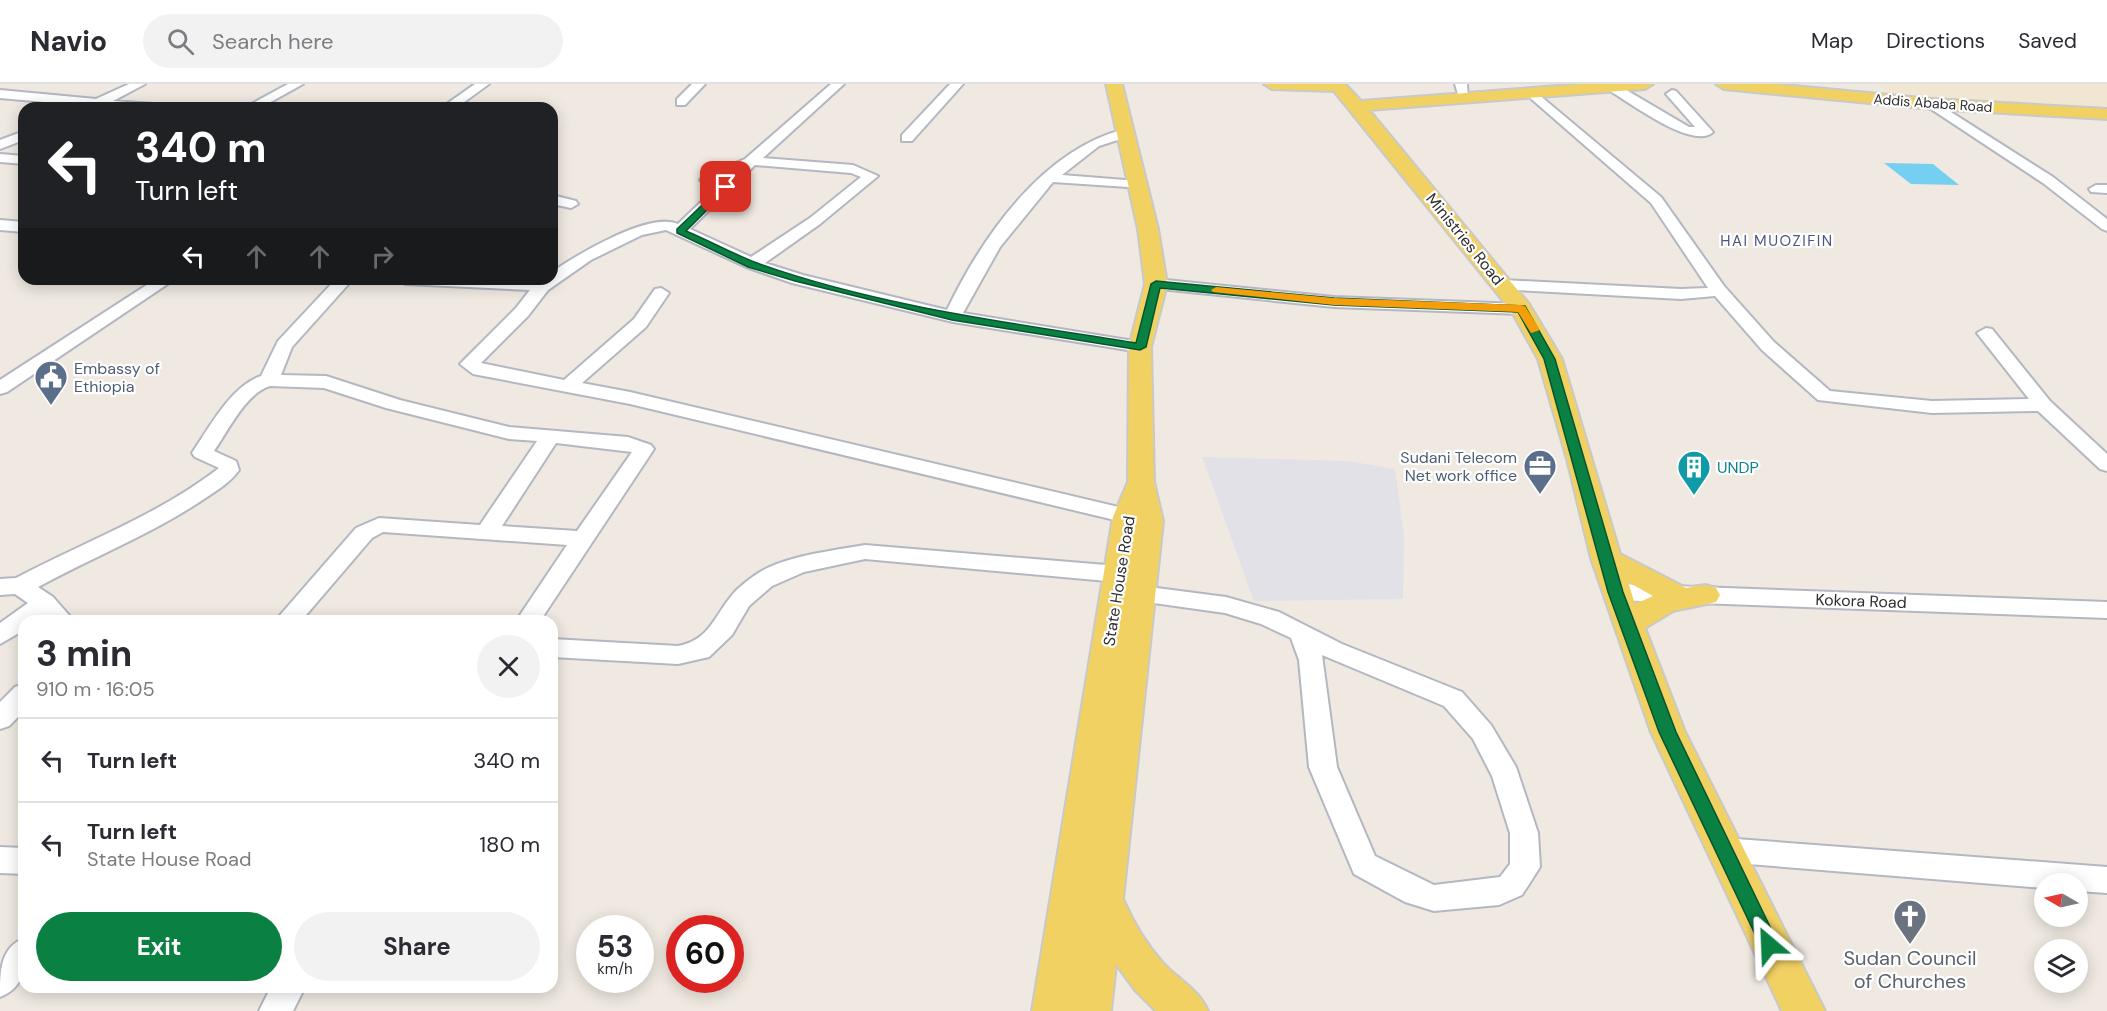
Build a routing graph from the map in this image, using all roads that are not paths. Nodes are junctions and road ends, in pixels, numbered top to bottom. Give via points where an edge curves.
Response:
1 (13, 84) edge
2 (139, 84) edge
3 (297, 84) edge
4 (483, 84) edge
5 (699, 84) edge
6 (838, 84) edge
7 (957, 84) edge
8 (1114, 84) edge
9 (1272, 84) edge
10 (1645, 84) edge
11 (1724, 84) edge
12 (1337, 85) edge
13 (1611, 86) junction
14 (0, 88) edge
15 (1462, 91) edge
16 (1532, 93) junction
17 (0, 94) edge
18 (1672, 94) dead end
19 (65, 102) edge
20 (97, 102) edge
21 (262, 102) edge
22 (456, 102) edge
23 (681, 102) dead end
24 (1932, 104) junction
25 (1357, 106) junction
26 (2107, 114) edge
27 (1125, 133) junction
28 (18, 138) edge
29 (907, 138) dead end
30 (0, 145) edge
31 (0, 158) edge
32 (18, 160) edge
33 (1051, 178) junction
34 (707, 180) dead end
35 (1138, 185) junction
36 (558, 201) edge
37 (571, 204) dead end
38 (2107, 226) edge
39 (680, 231) junction
40 (752, 264) junction
41 (558, 275) edge
42 (1156, 284) junction
43 (158, 285) edge
44 (339, 285) edge
45 (522, 285) edge
46 (1503, 285) junction
47 (542, 286) joint
48 (1718, 290) junction
49 (661, 292) dead end
50 (1521, 309) junction
51 (952, 317) junction
52 (1986, 333) dead end
53 (1140, 347) junction
54 (268, 380) junction
55 (567, 386) junction
56 (0, 388) edge
57 (2043, 405) junction
58 (550, 436) junction
59 (2107, 465) edge
60 (1138, 519) junction
61 (488, 530) junction
62 (581, 538) junction
63 (1605, 558) junction
64 (10, 586) edge
65 (1126, 587) junction
66 (1616, 592) junction
67 (1690, 595) junction
68 (45, 603) junction
69 (2107, 610) edge
70 (28, 615) edge
71 (56, 615) edge
72 (292, 615) edge
73 (532, 615) edge
74 (18, 622) edge
75 (1628, 626) junction
76 (1302, 633) junction
77 (0, 635) edge
78 (558, 648) edge
79 (18, 700) edge
80 (0, 719) edge
81 (1723, 850) junction
82 (0, 860) edge
83 (18, 861) edge
84 (2107, 879) edge
85 (1105, 903) junction
86 (18, 960) edge
87 (0, 982) edge
88 (286, 993) edge
89 (275, 1011) edge
90 (1053, 1011) edge
91 (1090, 1011) edge
92 (1186, 1011) edge
93 (1804, 1011) edge

1 - 14 street
2 - 20 street
3 - 21 street
4 - 22 street
5 - 23 street
6 - 39 street via 750,161
7 - 29 street
8 - 27 main road
9 - 12 main road
10 - 13 main road
11 - 24 main road, Addis Ababa Road
12 - 25 main road, Ministries Road
13 - 16 main road
13 - 18 street via 1686,131 1706,132
15 - 16 main road
15 - 25 main road
16 - 48 street via 1656,200
17 - 19 street
24 - 26 main road, Addis Ababa Road
24 - 38 street via 2048,180
25 - 46 main road, Ministries Road
27 - 33 street via 1091,145
27 - 35 main road
28 - 30 street
31 - 32 street
33 - 35 street
33 - 51 street via 971,277
34 - 40 street via 752,161 853,169 871,176
35 - 42 main road
36 - 37 street
39 - 40 street
39 - 41 street via 668,225 638,232 585,257
40 - 51 street
42 - 50 street via 1334,302
42 - 53 main road
43 - 56 street
44 - 54 street via 284,345
45 - 47 street
46 - 48 street via 1681,294
46 - 50 main road, Ministries Road
47 - 55 street via 522,312 469,364 480,370
48 - 57 street via 1768,346 1826,396 1932,407
49 - 55 street via 640,323
50 - 63 main road, Ministries Road via 1550,359
51 - 53 street
52 - 57 street
53 - 60 main road
54 - 58 street via 326,382 393,404 510,433
54 - 64 street via 256,384 241,399 202,453 231,467 202,493 163,518
55 - 60 street
57 - 59 street
58 - 61 street
58 - 62 street via 628,443 644,449
60 - 65 main road
61 - 62 street
61 - 72 street via 386,524 372,528
62 - 73 street
63 - 66 main road, Ministries Road
63 - 67 main road
64 - 68 street
65 - 76 street via 1226,605 1270,618
65 - 78 street via 865,552 799,566 764,580 741,600 723,629 699,651 678,655
65 - 85 main road
65 - 90 main road, State House Road
66 - 67 street, Kokora Road
66 - 75 main road, Ministries Road
67 - 69 street, Kokora Road
67 - 75 main road via 1651,606
68 - 70 street
68 - 71 street
74 - 77 street
75 - 81 main road, Ministries Road via 1668,732
76 - 76 street via 1311,660 1323,767 1364,865 1416,893 1434,898 1499,892 1511,886 1525,867 1524,833 1506,775 1482,732 1453,699 1333,650
79 - 80 street
81 - 84 street
81 - 93 main road, Ministries Road
82 - 83 street
85 - 91 main road
85 - 92 main road via 1130,954 1164,994
86 - 87 street
88 - 89 street

